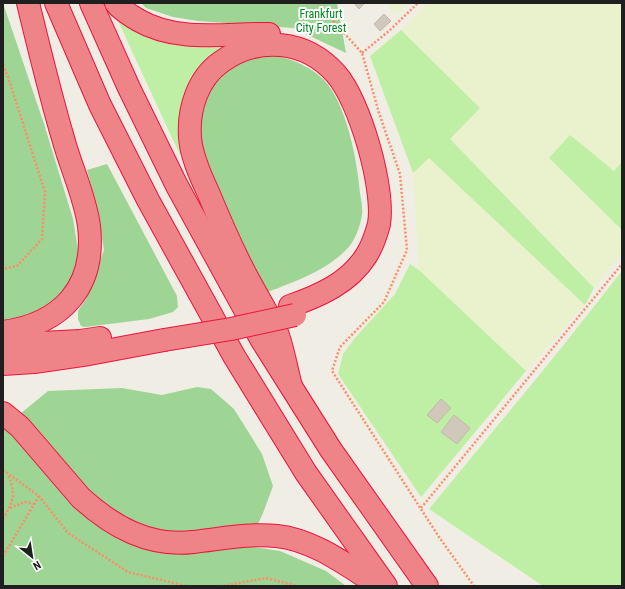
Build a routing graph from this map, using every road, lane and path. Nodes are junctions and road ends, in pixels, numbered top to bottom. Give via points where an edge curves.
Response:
1 (28, 3) edge
2 (56, 3) edge
3 (91, 3) edge
4 (116, 3) edge
5 (317, 3) edge
6 (418, 3) edge
7 (362, 54) junction
8 (3, 65) edge
9 (622, 264) edge
10 (3, 269) edge
11 (292, 311) junction
12 (3, 332) edge
13 (162, 335) junction
14 (3, 345) edge
15 (3, 364) edge
16 (291, 386) junction
17 (3, 413) edge
18 (3, 470) edge
19 (8, 474) junction
20 (39, 496) junction
21 (34, 504) junction
22 (9, 508) junction
23 (421, 508) junction
24 (3, 518) edge
25 (3, 556) edge
26 (186, 586) edge
27 (223, 586) edge
28 (297, 586) edge
29 (380, 586) edge
30 (386, 586) edge
31 (427, 586) edge
32 (474, 586) edge

1 - 12 highway via 63,140 80,190 89,226 90,249 84,278 58,313 28,326
2 - 30 highway via 103,111 148,200 234,356 306,473
3 - 16 highway via 177,186 261,339
4 - 11 highway via 128,14 166,31 203,36 286,34 301,38 331,56 356,89 365,109 385,178 386,228 382,242 371,263 351,284 325,303 310,310
5 - 7 path
6 - 7 path
7 - 23 path via 400,174 407,250 384,302 340,347 332,371
8 - 10 path via 45,192 42,239 17,266
9 - 23 path
11 - 13 highway, bridge via 231,330
11 - 16 highway via 328,291 361,264 379,224 379,196 370,152 357,112 342,81 314,56 289,47 266,44 241,50 216,65 210,72 195,97 191,111 190,138 192,151 222,225 247,278 276,330
13 - 14 highway
13 - 15 highway via 89,354
16 - 31 highway via 331,450
17 - 29 highway via 24,432 81,498 124,529 153,540 173,543 248,536 279,536 319,549
18 - 19 path
19 - 20 path
19 - 22 path via 13,489 13,502
20 - 21 path
20 - 26 path via 68,533 128,572
21 - 22 path via 25,502
21 - 25 path
22 - 24 path
23 - 32 path
27 - 28 path via 266,578

